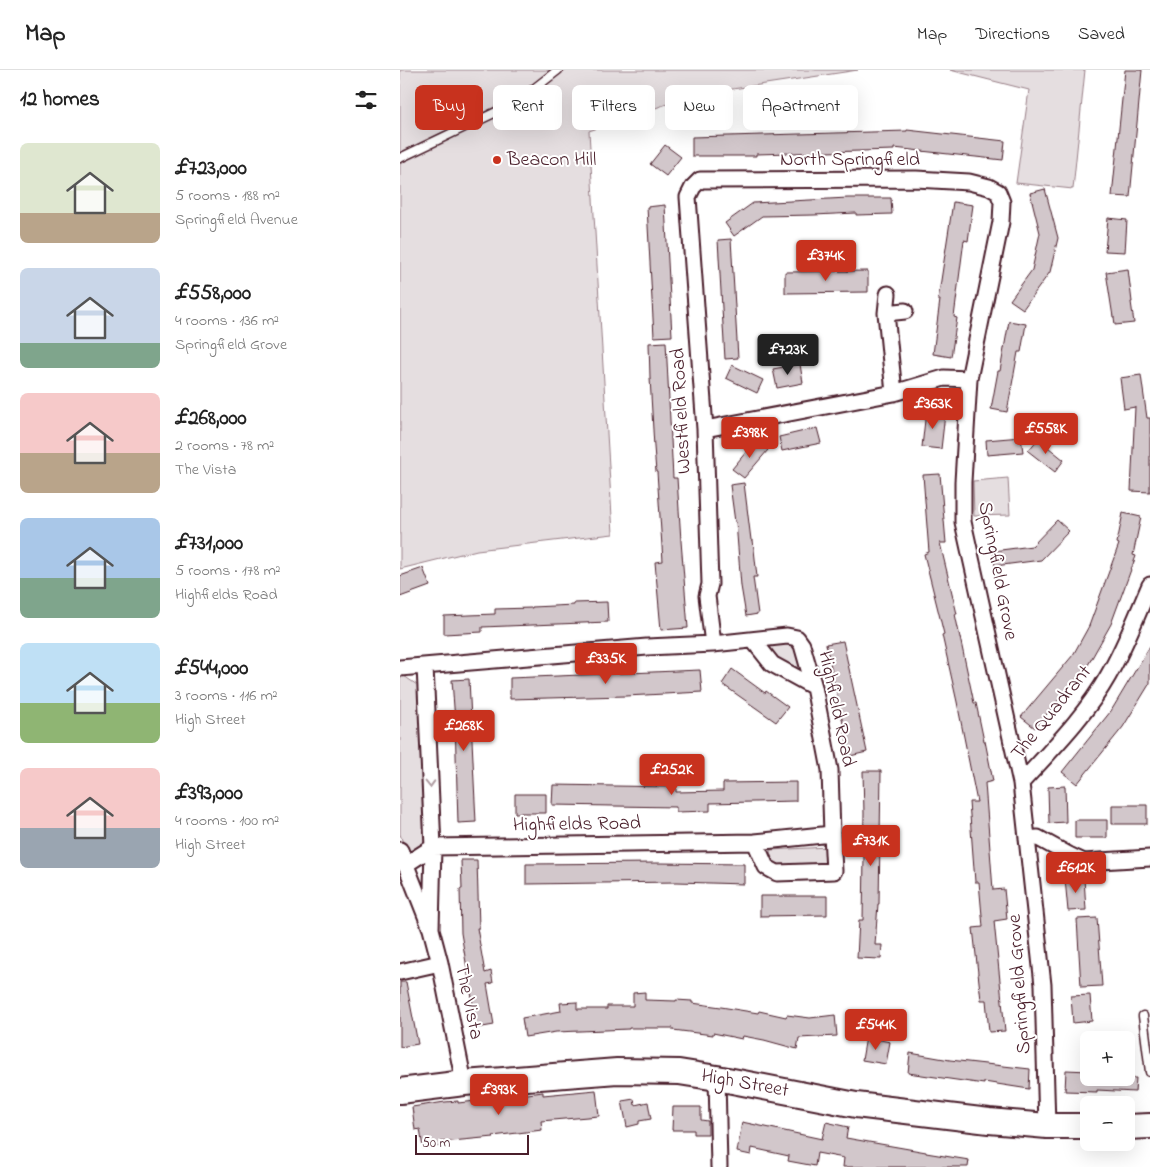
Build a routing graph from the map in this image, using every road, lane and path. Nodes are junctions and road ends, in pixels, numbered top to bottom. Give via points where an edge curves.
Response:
1 (558, 70) edge
2 (400, 158) edge
3 (700, 180) joint
4 (998, 192) joint
5 (888, 294) dead end
6 (905, 311) dead end
7 (886, 313) junction
8 (969, 379) junction
9 (894, 393) junction
10 (705, 429) junction
11 (1150, 585) edge
12 (754, 640) junction
13 (713, 644) junction
14 (425, 666) junction
15 (400, 668) edge
16 (814, 687) junction
17 (1022, 783) junction
18 (832, 834) junction
19 (1027, 839) junction
20 (755, 842) junction
21 (433, 848) junction
22 (400, 850) edge
23 (1150, 858) edge
24 (405, 865) junction
25 (431, 929) junction
26 (440, 963) junction
27 (400, 972) edge
28 (1143, 1016) dead end
29 (1150, 1072) edge
30 (717, 1078) junction
31 (464, 1083) junction
32 (400, 1091) edge
33 (1047, 1126) junction
34 (1080, 1126) edge
35 (1150, 1126) edge
36 (1135, 1127) edge
37 (719, 1167) edge

1 - 2 lane via 517,102
3 - 4 street, North Springfield via 970,182
3 - 10 street, Westfield Road via 688,197
4 - 8 street, Springfield Grove via 1002,202 1001,222
5 - 7 street
6 - 7 street
7 - 9 street
8 - 9 street via 944,378
8 - 17 street, Springfield Grove via 962,482 964,522
9 - 10 street
10 - 13 street, Westfield Road via 710,584 707,596
11 - 17 street, The Quadrant via 1108,676 1083,713
12 - 13 street
12 - 16 street via 772,664
12 - 16 street, Highfield Road via 797,638
13 - 14 street
14 - 15 street
14 -> 21 street, The Vista
16 - 18 street, Highfield Road via 830,770
17 - 19 street, Springfield Grove
18 - 20 street, Highfields Road
18 - 20 street via 834,871 777,873 766,867
19 - 23 street via 1038,838 1084,862
19 - 33 street, Springfield Grove via 1043,985
20 - 21 street, Highfields Road
21 - 24 street
21 - 25 street, The Vista
22 - 24 street, The Vista
24 - 25 street, The Vista
25 - 26 street, The Vista
26 - 27 street
26 - 31 street, The Vista
28 - 29 lane
30 - 31 main road, High Street via 679,1072 617,1071
30 - 33 main road, High Street via 856,1105
30 - 37 street
31 - 32 main road, High Street
33 - 34 main road, High Street
35 - 36 main road

